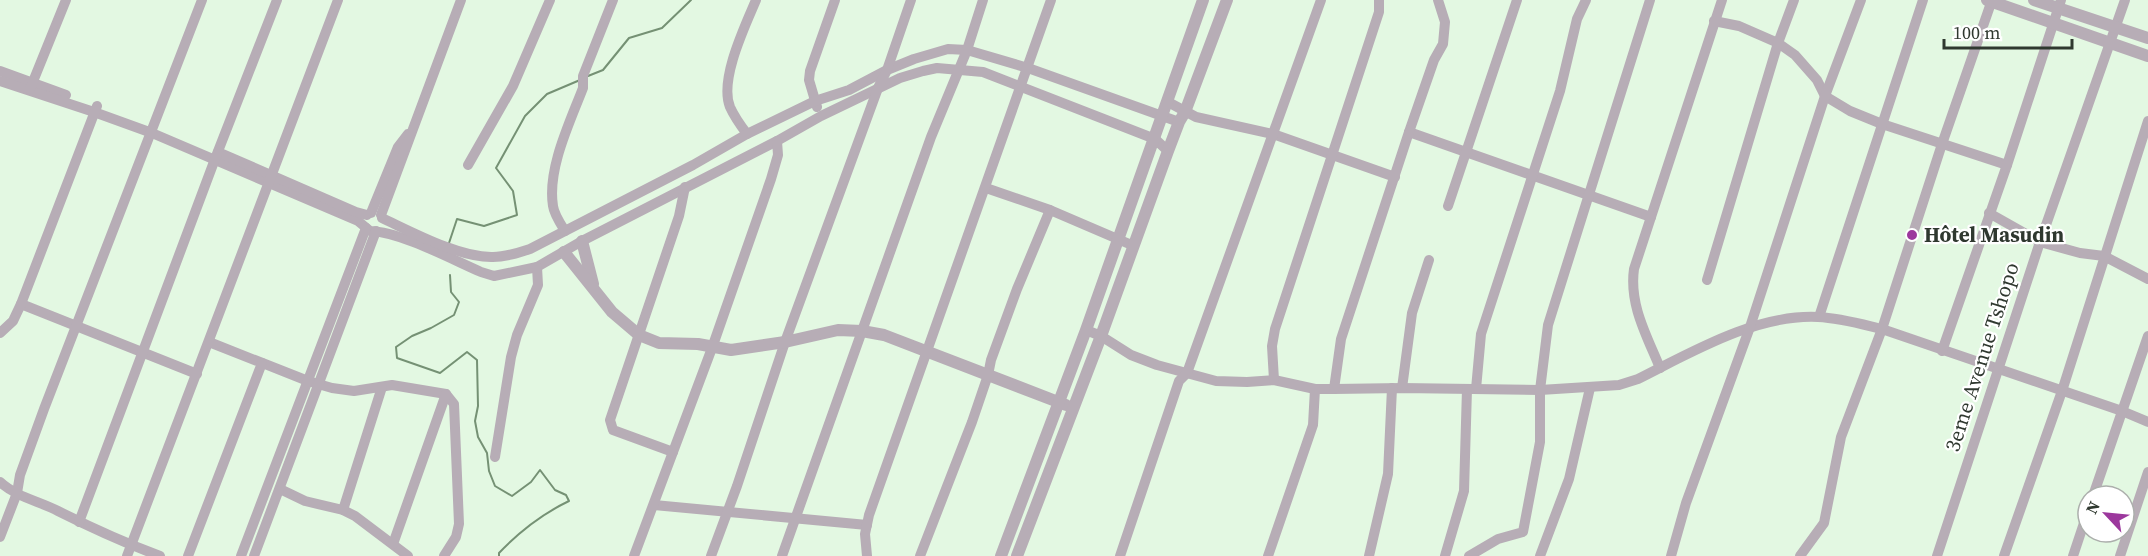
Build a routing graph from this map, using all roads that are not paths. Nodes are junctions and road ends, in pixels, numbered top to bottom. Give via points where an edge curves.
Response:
1 (66, 0) edge
2 (202, 0) edge
3 (277, 0) edge
4 (338, 0) edge
5 (461, 0) edge
6 (550, 0) edge
7 (613, 0) edge
8 (756, 0) edge
9 (835, 0) edge
10 (911, 0) edge
11 (983, 0) edge
12 (1051, 0) edge
13 (1203, 0) edge
14 (1227, 0) edge
15 (1321, 0) edge
16 (1379, 0) edge
17 (1438, 0) edge
18 (1517, 0) edge
19 (1586, 0) edge
20 (1650, 0) edge
21 (1722, 0) edge
22 (1794, 0) edge
23 (1862, 0) edge
24 (1923, 0) edge
25 (2034, 0) edge
26 (2125, 0) edge
27 (1990, 1) edge
28 (2059, 4) edge
29 (1714, 21) junction
30 (2053, 22) junction
31 (2115, 27) junction
32 (2148, 38) edge
33 (2110, 42) junction
34 (1778, 43) junction
35 (967, 50) junction
36 (2148, 56) edge
37 (1028, 68) junction
38 (958, 69) junction
39 (887, 70) junction
40 (0, 71) edge
41 (0, 81) edge
42 (30, 86) junction
43 (1021, 87) junction
44 (878, 88) junction
45 (1825, 96) junction
46 (815, 101) junction
47 (1168, 102) junction
48 (95, 109) junction
49 (821, 116) junction
50 (1162, 116) junction
51 (1182, 117) junction
52 (2148, 121) edge
53 (1882, 124) junction
54 (153, 131) junction
55 (1409, 132) junction
56 (1273, 134) junction
57 (747, 135) junction
58 (1155, 139) junction
59 (777, 141) junction
60 (1942, 144) junction
61 (1168, 151) junction
62 (1467, 152) junction
63 (216, 155) junction
64 (1331, 155) junction
65 (468, 165) dead end
66 (2007, 165) junction
67 (1532, 176) junction
68 (1395, 177) junction
69 (270, 178) junction
70 (685, 187) junction
71 (986, 188) junction
72 (1589, 195) junction
73 (1448, 206) dead end
74 (1050, 210) junction
75 (1989, 213) junction
76 (1651, 218) junction
77 (373, 222) junction
78 (565, 231) junction
79 (1119, 239) junction
80 (582, 241) junction
81 (2040, 242) junction
82 (1134, 246) junction
83 (564, 252) junction
84 (2104, 256) junction
85 (1429, 260) dead end
86 (537, 267) junction
87 (2148, 279) edge
88 (1707, 280) dead end
89 (594, 288) junction
90 (21, 304) junction
91 (1818, 317) junction
92 (77, 326) junction
93 (1750, 327) junction
94 (1882, 329) junction
95 (1086, 330) junction
96 (862, 331) junction
97 (0, 333) edge
98 (639, 335) junction
99 (1101, 336) junction
100 (2148, 336) edge
101 (210, 342) junction
102 (785, 342) junction
103 (712, 348) junction
104 (927, 351) junction
105 (1942, 351) junction
106 (143, 352) junction
107 (262, 363) junction
108 (1660, 368) junction
109 (1999, 370) junction
110 (1187, 373) junction
111 (197, 374) junction
112 (988, 375) junction
113 (1274, 380) junction
114 (313, 383) junction
115 (381, 387) junction
116 (1315, 388) junction
117 (1397, 388) junction
118 (1590, 388) junction
119 (1334, 389) junction
120 (1471, 389) junction
121 (1540, 390) junction
122 (2062, 391) junction
123 (446, 394) junction
124 (1059, 402) junction
125 (1072, 408) junction
126 (2122, 411) junction
127 (2148, 422) edge
128 (673, 452) junction
129 (495, 457) dead end
130 (2148, 472) edge
131 (0, 482) edge
132 (2097, 484) edge
133 (280, 489) junction
134 (17, 493) junction
135 (654, 505) junction
136 (343, 510) junction
137 (727, 512) junction
138 (796, 520) junction
139 (79, 522) junction
140 (867, 525) junction
141 (0, 537) edge
142 (393, 544) junction
143 (132, 545) junction
144 (127, 556) edge
145 (160, 556) edge
146 (188, 556) edge
147 (241, 556) edge
148 (254, 556) edge
149 (408, 556) edge
150 (444, 556) edge
151 (634, 556) edge
152 (711, 556) edge
153 (782, 556) edge
154 (867, 556) edge
155 (920, 556) edge
156 (1001, 556) edge
157 (1017, 556) edge
158 (1120, 556) edge
159 (1268, 556) edge
160 (1369, 556) edge
161 (1444, 556) edge
162 (1469, 556) edge
163 (1540, 556) edge
164 (1671, 556) edge
165 (1800, 556) edge
166 (1938, 556) edge
167 (2004, 556) edge
168 (2120, 556) edge

1 - 42 street
2 - 54 street
3 - 63 street
4 - 69 street
5 - 77 street
6 - 65 street via 513,86
7 - 78 street via 555,166 553,209
8 - 57 street via 733,58 728,91 729,105
9 - 46 street via 810,71
10 - 39 street
11 - 35 street
12 - 37 street
13 - 47 street
14 - 51 street
15 - 56 street
16 - 64 street via 1379,12
17 - 55 street via 1445,22 1443,44
18 - 62 street
19 - 67 street via 1577,19 1560,91
20 - 72 street
21 - 29 street
22 - 34 street
23 - 45 street
24 - 53 street
25 - 28 street
26 - 31 street, 3eme Avenue Tshopo
27 - 30 street
27 - 60 street
28 - 30 street
28 - 31 street
29 - 34 street via 1739,26
29 - 76 street
30 - 33 street
30 - 66 street
31 - 32 street
31 - 33 street, 3eme Avenue Tshopo
33 - 36 street
33 - 81 street, 3eme Avenue Tshopo
34 - 45 street via 1795,55
34 - 88 street
35 - 37 street
35 - 38 street
35 - 39 street via 948,49
37 - 43 street
37 - 50 street
38 - 43 street via 983,72
38 - 44 street via 923,71
38 - 96 street
39 - 44 street
39 - 46 street via 849,90
40 - 42 street
41 - 42 street
42 - 48 street
43 - 58 street
43 - 71 street
44 - 49 street
44 - 102 street
45 - 53 street
45 - 93 street
46 - 49 street
46 - 57 street
47 - 50 street
47 - 51 street
48 - 54 street
48 - 90 street
49 - 59 street
50 - 51 street
50 - 58 street
51 - 56 street
51 - 61 street
52 - 84 street
53 - 60 street
53 - 91 street
54 - 63 street
54 - 92 street
55 - 62 street
55 - 68 street
56 - 64 street
56 - 110 street
57 - 78 street
58 - 61 street
58 - 79 street
59 - 70 street
59 - 103 street via 778,155
60 - 66 street
60 - 94 street
61 - 82 street
62 - 67 street
62 - 73 street
63 - 69 street
63 - 106 street
64 - 68 street
64 - 113 street via 1275,329
66 - 75 street
67 - 72 street
67 - 120 street via 1481,334
68 - 119 street via 1341,339
69 - 77 street
69 - 101 street
70 - 80 street
70 - 98 street
71 - 74 street
71 - 104 street
72 - 76 street
72 - 121 street via 1548,325
74 - 79 street
74 - 112 street via 1017,289
75 - 81 street
75 - 105 street
76 - 108 street via 1632,285 1637,313
77 - 78 street via 468,254 492,257 530,249
77 - 86 street via 394,235 494,276
77 - 114 street
79 - 82 street
79 - 95 street
80 - 83 street
80 - 89 street
81 - 84 street
81 - 109 street, 3eme Avenue Tshopo
82 - 99 street
83 - 86 street
83 - 89 street
84 - 87 street
84 - 122 street
85 - 117 street via 1412,313
86 - 129 street via 538,285 511,357
89 - 98 street via 612,312
90 - 92 street
90 - 97 street via 13,321
91 - 93 street
91 - 94 street
92 - 106 street
92 - 134 street via 20,474
93 - 108 street
93 - 164 street via 1686,503
94 - 105 street
94 - 165 street via 1841,437 1824,523
95 - 99 street
95 - 124 street
96 - 102 street via 838,330
96 - 104 street
96 - 138 street
98 - 103 street via 659,343
98 - 128 street via 610,425 613,430
99 - 110 street via 1131,355
99 - 125 street
100 - 126 street
101 - 107 street
101 - 111 street
102 - 103 street via 731,350
102 - 137 street
103 - 128 street
104 - 112 street
104 - 140 street
105 - 109 street
106 - 111 street
106 - 139 street
107 - 114 street
107 - 146 street
108 - 118 street via 1619,385
109 - 122 street
109 - 166 street, 3eme Avenue Tshopo
110 - 113 street via 1216,381
110 - 158 street via 1179,381
111 - 143 street
112 - 124 street
112 - 155 street
113 - 116 street
114 - 115 street via 354,390
114 - 133 street
114 - 147 street
115 - 123 street via 392,385
115 - 136 street
116 - 119 street
116 - 159 street via 1313,425
117 - 119 street
117 - 120 street
117 - 160 street via 1388,474
118 - 121 street
118 - 163 street via 1569,478
120 - 121 street
120 - 161 street via 1464,491
121 - 162 street via 1540,442 1523,532 1498,538
122 - 126 street
122 - 167 street
123 - 142 street
123 - 150 street via 454,404 459,524
124 - 125 street
124 - 156 street
125 - 157 street
126 - 127 street
126 - 132 street
128 - 135 street
130 - 168 street
131 - 134 street
133 - 136 street via 305,501
133 - 148 street
134 - 139 street
134 - 141 street
135 - 137 street
135 - 151 street
136 - 142 street
137 - 138 street
137 - 152 street
138 - 140 street
138 - 153 street
139 - 143 street
140 - 154 street
142 - 149 street
143 - 144 street
143 - 145 street

